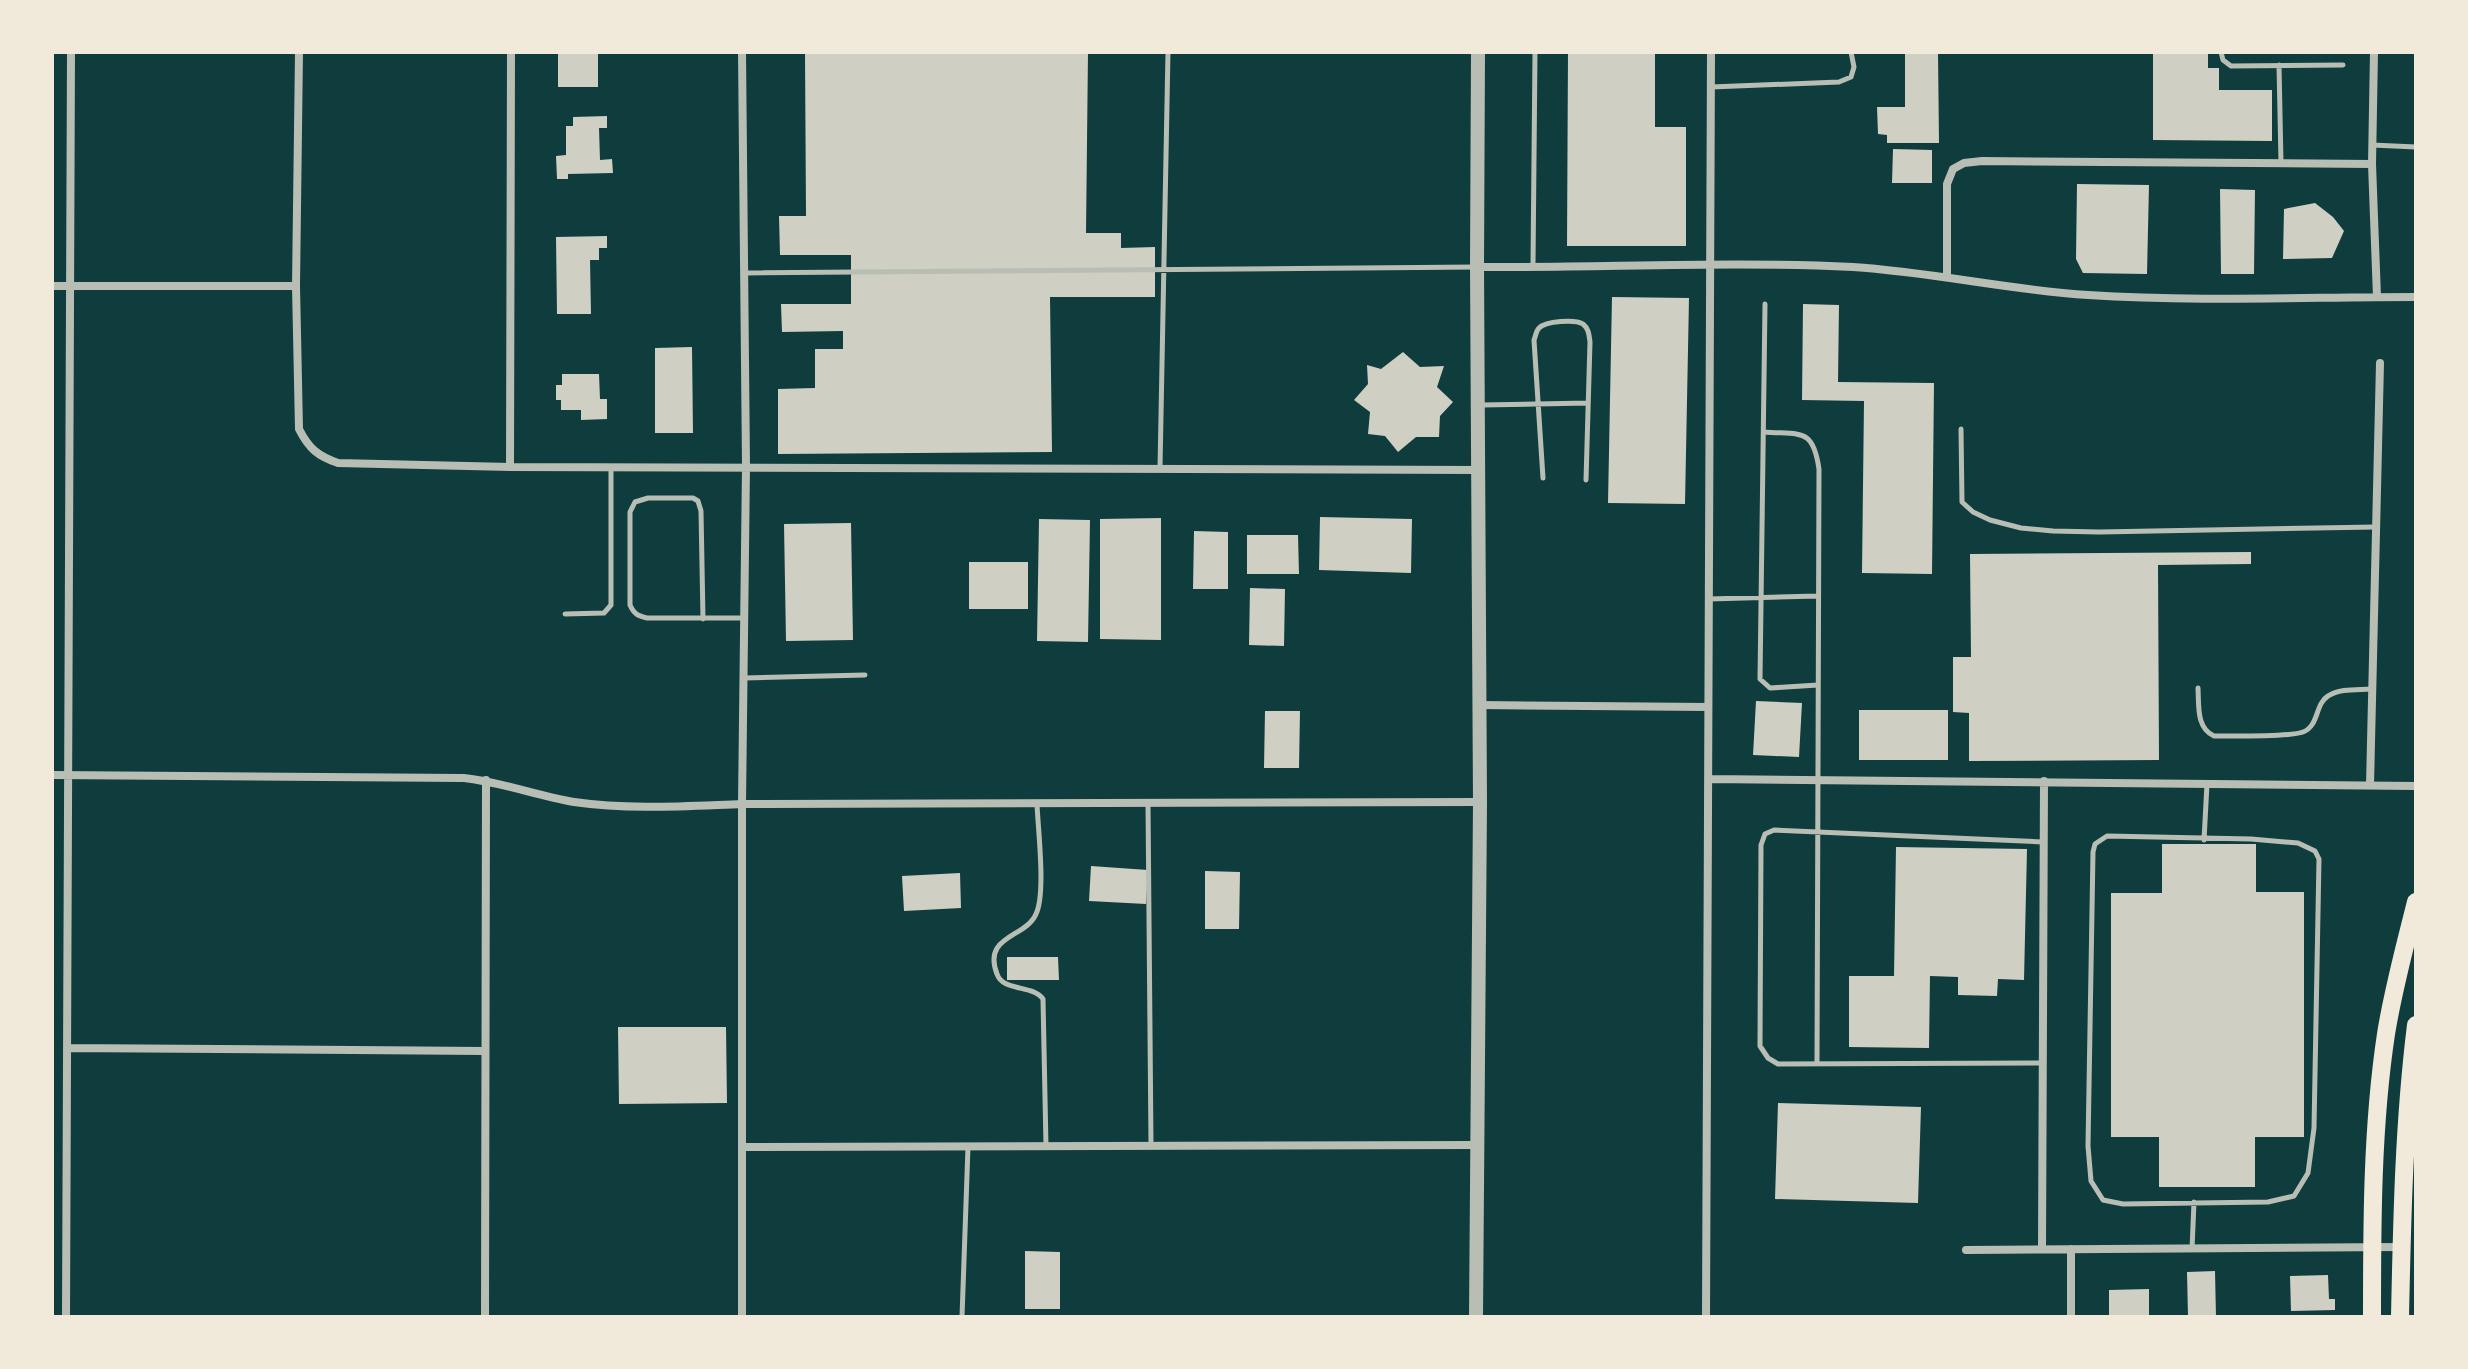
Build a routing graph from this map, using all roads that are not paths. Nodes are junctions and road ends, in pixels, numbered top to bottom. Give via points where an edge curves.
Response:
1 (71, 52) edge
2 (299, 52) edge
3 (511, 52) edge
4 (742, 52) edge
5 (1168, 52) edge
6 (1478, 52) edge
7 (1535, 52) edge
8 (1711, 52) edge
9 (1851, 52) edge
10 (2221, 52) edge
11 (2374, 52) edge
12 (2279, 65) junction
13 (2343, 65) dead end
14 (1711, 87) junction
15 (2372, 145) junction
16 (2416, 147) edge
17 (2281, 163) junction
18 (2372, 164) junction
19 (1710, 266) junction
20 (1477, 267) junction
21 (1533, 267) junction
22 (746, 273) junction
23 (1947, 277) junction
24 (52, 286) edge
25 (70, 286) junction
26 (296, 286) junction
27 (2377, 297) junction
28 (2416, 297) edge
29 (1765, 304) dead end
30 (2380, 363) dead end
31 (1588, 403) junction
32 (1538, 404) junction
33 (1477, 405) junction
34 (1961, 429) dead end
35 (1764, 432) junction
36 (746, 466) junction
37 (510, 467) junction
38 (611, 468) junction
39 (1160, 468) junction
40 (1478, 470) junction
41 (1543, 478) dead end
42 (1586, 480) dead end
43 (2376, 527) junction
44 (1818, 596) junction
45 (1762, 598) junction
46 (1708, 599) junction
47 (565, 614) dead end
48 (745, 618) junction
49 (703, 619) junction
50 (865, 675) dead end
51 (744, 678) junction
52 (1818, 685) junction
53 (2198, 688) dead end
54 (2372, 689) junction
55 (1480, 705) junction
56 (1708, 707) junction
57 (52, 775) edge
58 (67, 777) junction
59 (1709, 779) junction
60 (486, 780) junction
61 (1819, 780) junction
62 (2044, 781) junction
63 (2207, 783) junction
64 (2370, 785) junction
65 (2416, 786) edge
66 (1480, 802) junction
67 (1037, 803) junction
68 (1148, 803) junction
69 (742, 804) junction
70 (1818, 832) junction
71 (2204, 840) junction
72 (2044, 842) junction
73 (2416, 902) edge
74 (2416, 1025) edge
75 (68, 1048) junction
76 (484, 1051) junction
77 (2043, 1063) junction
78 (1817, 1064) junction
79 (1477, 1145) junction
80 (968, 1146) junction
81 (1046, 1146) junction
82 (1151, 1146) junction
83 (742, 1147) junction
84 (2194, 1202) junction
85 (2401, 1247) junction
86 (2372, 1248) junction
87 (2042, 1249) junction
88 (2071, 1249) junction
89 (2192, 1249) junction
90 (1966, 1250) dead end
91 (66, 1317) edge
92 (485, 1317) edge
93 (742, 1317) edge
94 (962, 1317) edge
95 (1476, 1317) edge
96 (1706, 1317) edge
97 (2071, 1317) edge
98 (2372, 1317) edge
99 (2400, 1317) edge

1 - 25 street
2 - 26 street
3 - 37 street
4 - 22 street
5 - 39 lane
6 - 20 street
7 - 21 lane
8 - 14 street
9 - 14 lane via 1851,77 1839,82
10 - 12 lane via 2231,66
11 - 15 street
12 - 13 lane
12 - 17 lane
14 - 19 street
15 - 16 lane
15 - 18 street
17 - 18 street
17 - 23 street via 1964,163 1953,169 1947,184
18 - 27 street
19 - 21 street
19 - 23 street via 1851,267
19 - 46 street
20 - 21 street
20 - 22 lane
20 - 33 street
22 - 36 street
23 - 27 street via 2087,295
24 - 25 street
25 - 26 street
25 - 58 street
26 - 37 street via 299,429 307,446 338,463
27 - 28 street
29 - 35 lane
30 - 43 street
31 - 32 lane
31 - 32 lane via 1589,331 1577,322 1551,323 1537,330
31 - 42 lane
32 - 33 lane
32 - 41 lane
33 - 40 street
34 - 43 lane via 1962,502 1990,520 2021,528 2099,532
35 - 44 lane via 1798,434 1816,447
35 - 45 lane
36 - 38 street
36 - 39 street
36 - 48 street
37 - 38 street
38 - 47 lane via 611,605 604,613
39 - 40 street
40 - 55 street
43 - 54 street
44 - 45 lane
44 - 52 lane
45 - 46 lane
45 - 52 lane via 1763,685
46 - 56 street
48 - 49 lane
48 - 51 street
49 - 49 lane via 647,618 633,612 630,512 635,502 698,501
50 - 51 lane
51 - 69 street
52 - 61 lane
53 - 54 lane via 2201,725 2214,736 2300,733 2313,724 2328,695
54 - 64 street
55 - 56 street
55 - 66 street
56 - 59 street
57 - 58 street
58 - 60 street
58 - 75 street
59 - 61 street
59 - 96 street
60 - 69 street via 577,802 639,807
60 - 76 street
61 - 62 street
61 - 70 lane
62 - 63 street
62 - 72 street
63 - 64 street
63 - 71 lane
64 - 65 street
66 - 68 street
66 - 79 street
67 - 68 street
67 - 69 street
67 - 81 lane via 1040,903 1032,922 1001,941 995,969 1005,984 1043,999
68 - 82 lane
69 - 83 street
70 - 72 lane
70 - 78 lane
70 - 78 lane via 1774,830 1765,834 1761,845 1760,1046 1778,1064
71 - 84 lane via 2107,836 2095,844 2092,867 2091,1181 2108,1202
71 - 84 lane via 2298,843 2319,859 2317,1083 2308,1173 2294,1196 2268,1202
72 - 77 street
73 - 86 main road via 2380,1082
74 - 85 main road
75 - 76 street
75 - 91 street
76 - 92 street
77 - 78 lane
77 - 87 street
79 - 82 street
79 - 95 street
80 - 81 street
80 - 83 street
80 - 94 lane
81 - 82 street
83 - 93 street
84 - 89 lane
85 - 86 street
85 - 99 main road
86 - 89 street
86 - 98 main road
87 - 88 street
87 - 90 street
88 - 89 street
88 - 97 street

